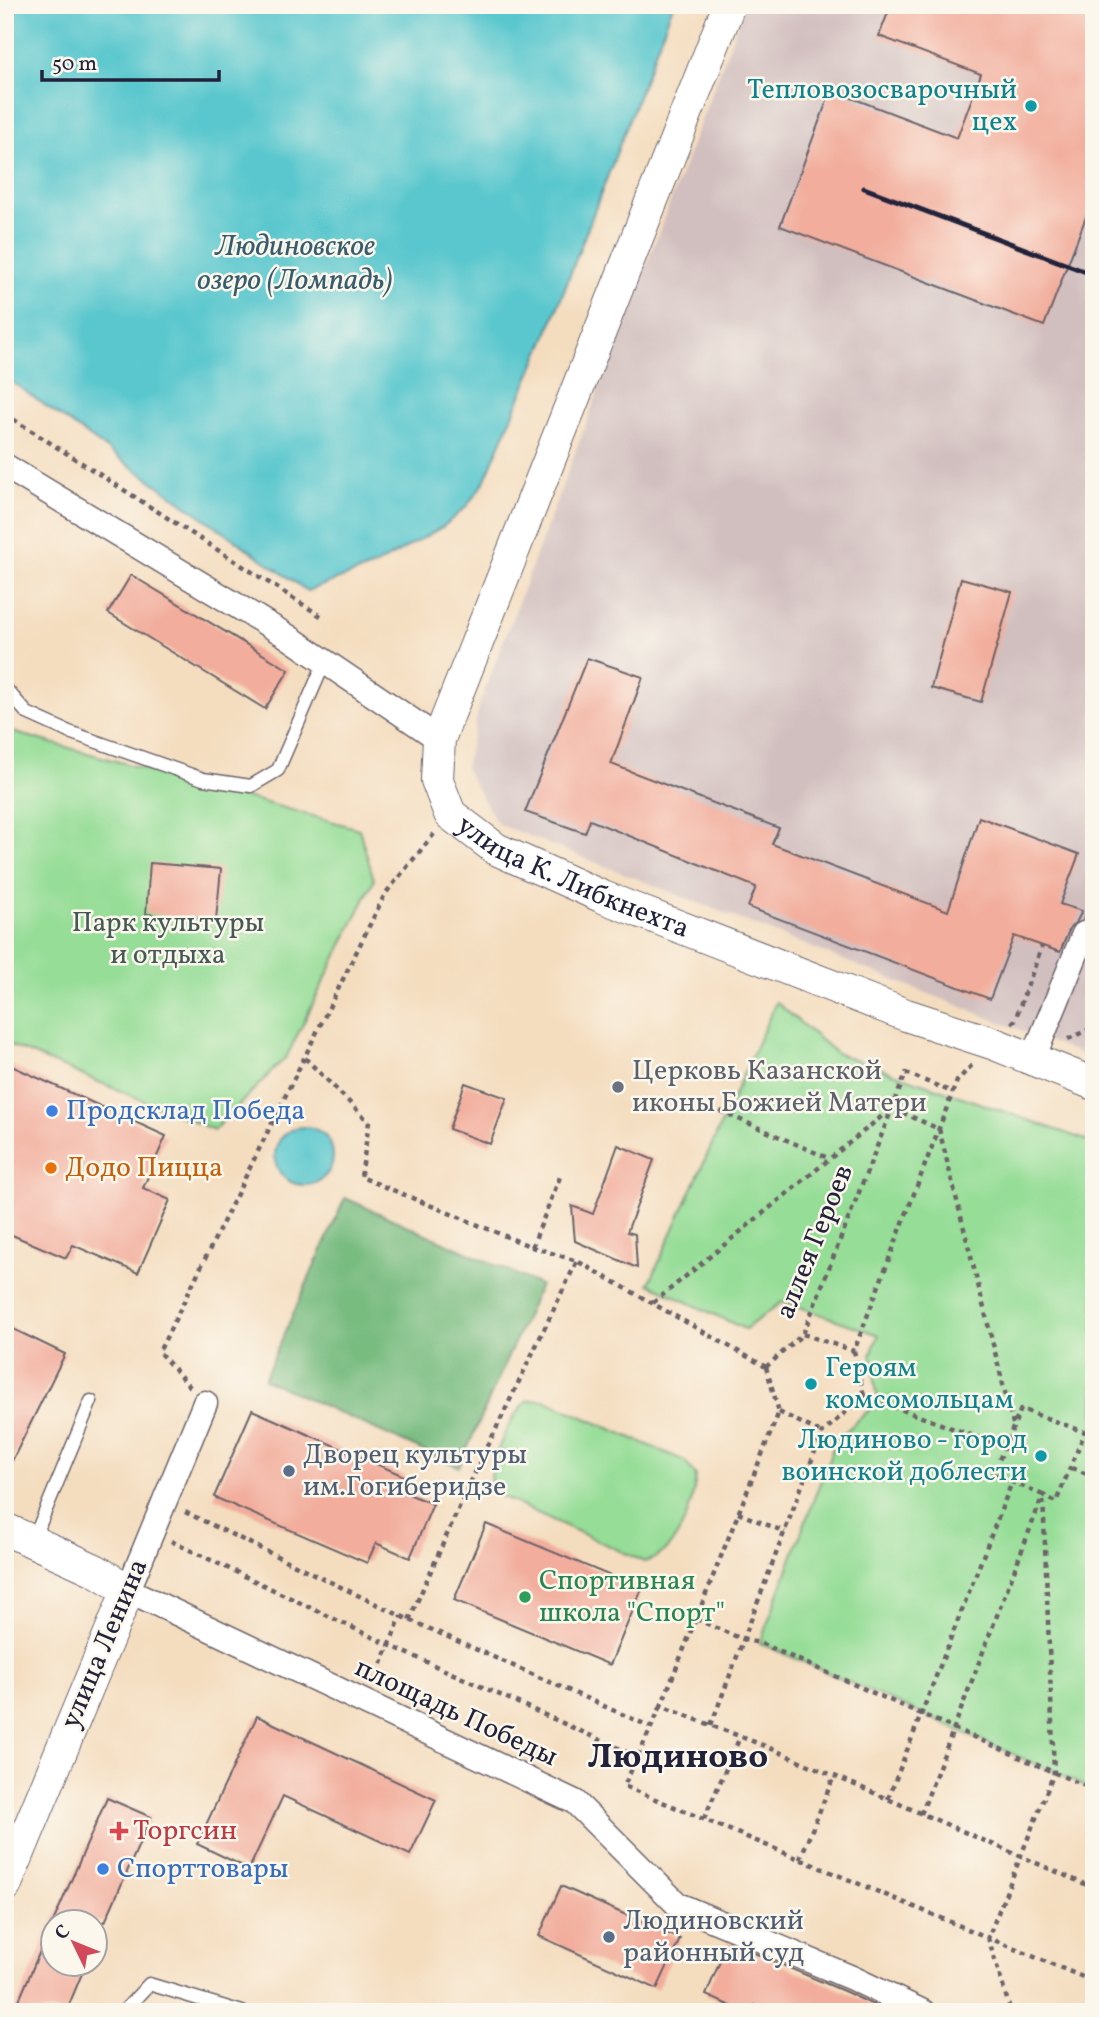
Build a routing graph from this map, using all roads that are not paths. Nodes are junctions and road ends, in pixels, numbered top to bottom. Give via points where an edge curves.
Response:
1 (729, 5) edge
2 (5, 466) edge
3 (325, 661) junction
4 (5, 688) edge
5 (439, 739) junction
6 (1094, 911) edge
7 (1084, 934) joint
8 (1032, 1061) junction
9 (1094, 1084) edge
10 (91, 1401) dead end
11 (205, 1403) road end
12 (19, 1535) edge
13 (128, 1590) junction
14 (5, 1886) edge
15 (123, 2012) edge
16 (242, 2012) edge
17 (923, 2012) edge

1 - 5 street, улица К. Либкнехта
2 - 3 street
3 - 4 lane via 278,770 251,786 202,779 69,733 27,713
3 - 5 street
5 - 8 street, улица К. Либкнехта via 437,780 450,814 496,849 603,897
6 - 7 lane
7 - 8 street
8 - 9 street, улица К. Либкнехта
10 - 12 lane
11 - 13 street, улица Ленина
12 - 13 street
13 - 14 street, улица Ленина
13 - 17 street, площадь Победы via 575,1802 678,1905
15 - 16 lane via 149,1984

